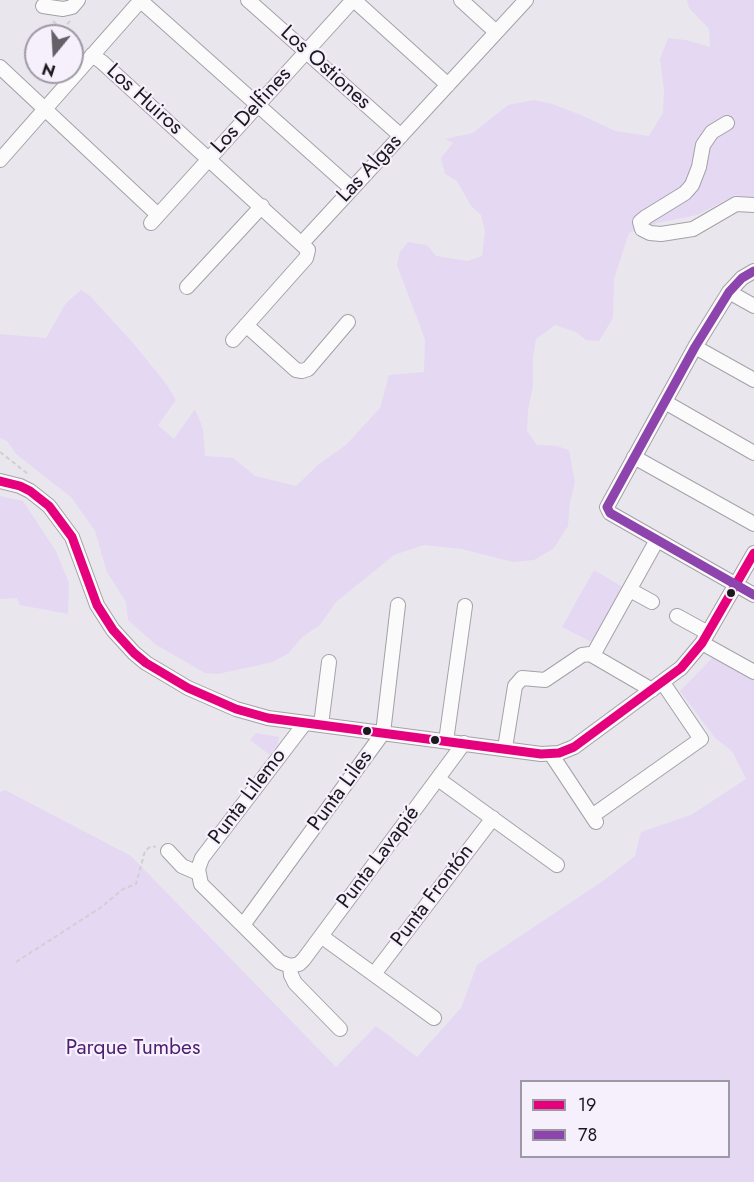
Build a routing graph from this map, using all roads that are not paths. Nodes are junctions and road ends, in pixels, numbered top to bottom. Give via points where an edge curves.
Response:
1 (78, 0) edge
2 (141, 0) edge
3 (249, 0) edge
4 (353, 0) edge
5 (461, 0) edge
6 (526, 0) edge
7 (45, 8) edge
8 (496, 32) junction
9 (306, 51) junction
10 (92, 55) junction
11 (0, 67) edge
12 (448, 85) junction
13 (258, 105) junction
14 (46, 109) junction
15 (727, 123) dead end
16 (400, 136) junction
17 (209, 159) junction
18 (0, 160) edge
19 (352, 189) junction
20 (754, 205) edge
21 (262, 206) junction
22 (302, 243) junction
23 (754, 271) edge
24 (187, 287) dead end
25 (729, 292) junction
26 (754, 306) edge
27 (348, 322) dead end
28 (246, 326) junction
29 (233, 340) dead end
30 (695, 347) junction
31 (754, 380) edge
32 (665, 402) junction
33 (754, 453) edge
34 (634, 457) junction
35 (0, 481) edge
36 (754, 524) edge
37 (657, 540) junction
38 (754, 553) edge
39 (736, 585) junction
40 (630, 590) junction
41 (754, 596) edge
42 (652, 602) dead end
43 (398, 605) dead end
44 (465, 606) dead end
45 (677, 616) dead end
46 (705, 638) junction
47 (593, 655) junction
48 (329, 662) dead end
49 (754, 672) edge
50 (658, 686) junction
51 (305, 723) junction
52 (321, 725) junction
53 (383, 733) junction
54 (446, 741) junction
55 (464, 743) junction
56 (505, 748) junction
57 (551, 754) junction
58 (438, 779) junction
59 (493, 819) junction
60 (168, 851) road end
61 (557, 865) dead end
62 (198, 873) junction
63 (243, 925) junction
64 (321, 936) junction
65 (290, 966) junction
66 (374, 974) junction
67 (434, 1018) dead end
68 (340, 1029) dead end

1 - 7 street via 72,7
2 - 10 street
2 - 13 street
3 - 9 street, Los Ostiones
4 - 9 street, Los Delfines
4 - 12 street
5 - 8 street
6 - 8 street, Las Algas
8 - 12 street, Las Algas
9 - 13 street, Los Delfines
9 - 16 street, Los Ostiones
10 - 14 street
10 - 17 street, Los Huiros
11 - 14 street
12 - 16 street, Las Algas
13 - 17 street, Los Delfines
13 - 19 street
14 - 17 street, Los Delfines via 154,219
14 - 18 street
15 - 20 street via 712,132 703,146 695,176 685,193 640,222 650,233 661,234 693,229 736,204
16 - 19 street, Las Algas
17 - 21 street, Los Huiros
19 - 22 street, Las Algas
21 - 22 street, Los Huiros
21 - 24 street
22 - 28 street via 308,255
23 - 25 street
25 - 26 street
25 - 30 street
27 - 28 street via 308,369 302,371
28 - 29 street
30 - 31 street
30 - 32 street
32 - 33 street
32 - 34 street
34 - 36 street
34 - 37 street via 607,510
35 - 51 street via 30,491 58,515 72,537 104,616 123,642 146,663 236,710
37 - 39 street
37 - 40 street
38 - 39 street
39 - 41 street
39 - 46 street
40 - 42 street
40 - 47 street
43 - 53 street, Punta Liles
44 - 54 street
45 - 46 street
46 - 49 street
46 - 50 street via 687,662
47 - 50 street
47 - 56 street via 582,655 545,680 519,680
48 - 52 street
50 - 57 street via 574,747
50 - 57 street via 701,739 594,819
51 - 52 street
51 - 62 street, Punta Lilemo via 202,858
52 - 53 street
53 - 54 street
53 - 63 street, Punta Liles
54 - 55 street
55 - 56 street
55 - 58 street, Punta Lavapié
56 - 57 street
58 - 59 street
58 - 64 street, Punta Lavapié
59 - 61 street
59 - 66 street, Punta Frontón
60 - 62 street via 182,866
62 - 63 street via 201,884
63 - 65 street via 280,962
64 - 65 street, Punta Lavapié via 302,962
64 - 66 street
65 - 68 street via 295,983
66 - 67 street

